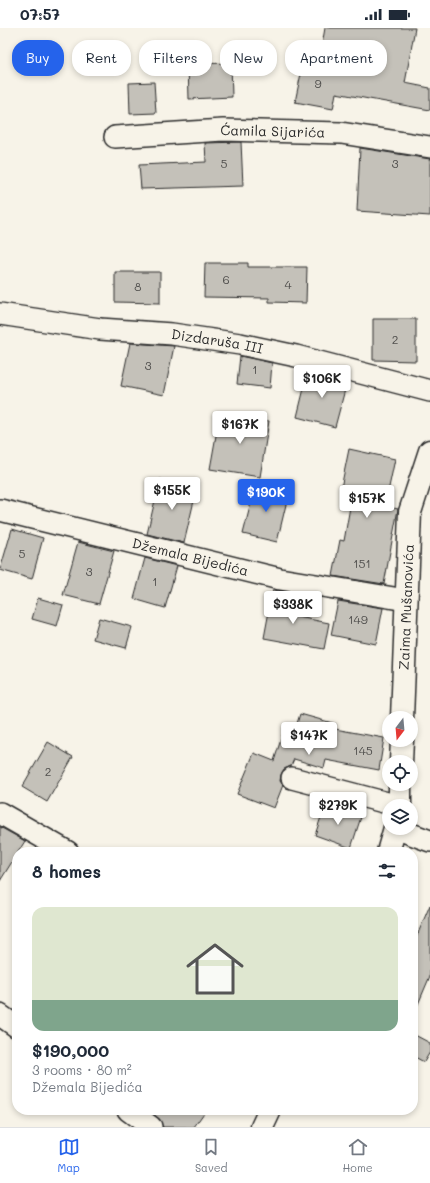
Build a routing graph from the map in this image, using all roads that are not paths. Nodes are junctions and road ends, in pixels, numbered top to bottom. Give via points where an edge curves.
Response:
1 (115, 137) dead end
2 (430, 147) edge
3 (0, 314) edge
4 (430, 391) edge
5 (430, 451) edge
6 (0, 510) edge
7 (406, 600) junction
8 (402, 711) edge
9 (292, 778) dead end
10 (382, 802) edge
11 (0, 813) edge
12 (393, 835) edge
13 (414, 835) edge
14 (430, 841) edge
15 (59, 847) edge
16 (389, 847) edge
17 (0, 1015) edge
18 (12, 1023) edge
19 (135, 1115) edge
20 (268, 1115) edge
21 (151, 1127) edge
22 (262, 1127) edge

1 - 2 street, Ćamila Sijarića via 223,130 341,133
3 - 4 street, Dizdaruša III via 100,329 172,334 240,344
5 - 7 street, Zaima Mušanovića via 410,512
6 - 7 street, Džemala Bijedića via 280,579
7 - 8 street, Zaima Mušanovića
9 - 10 street
11 - 15 street
12 - 16 street
13 - 14 street
17 - 18 street
19 - 21 street
20 - 22 street

